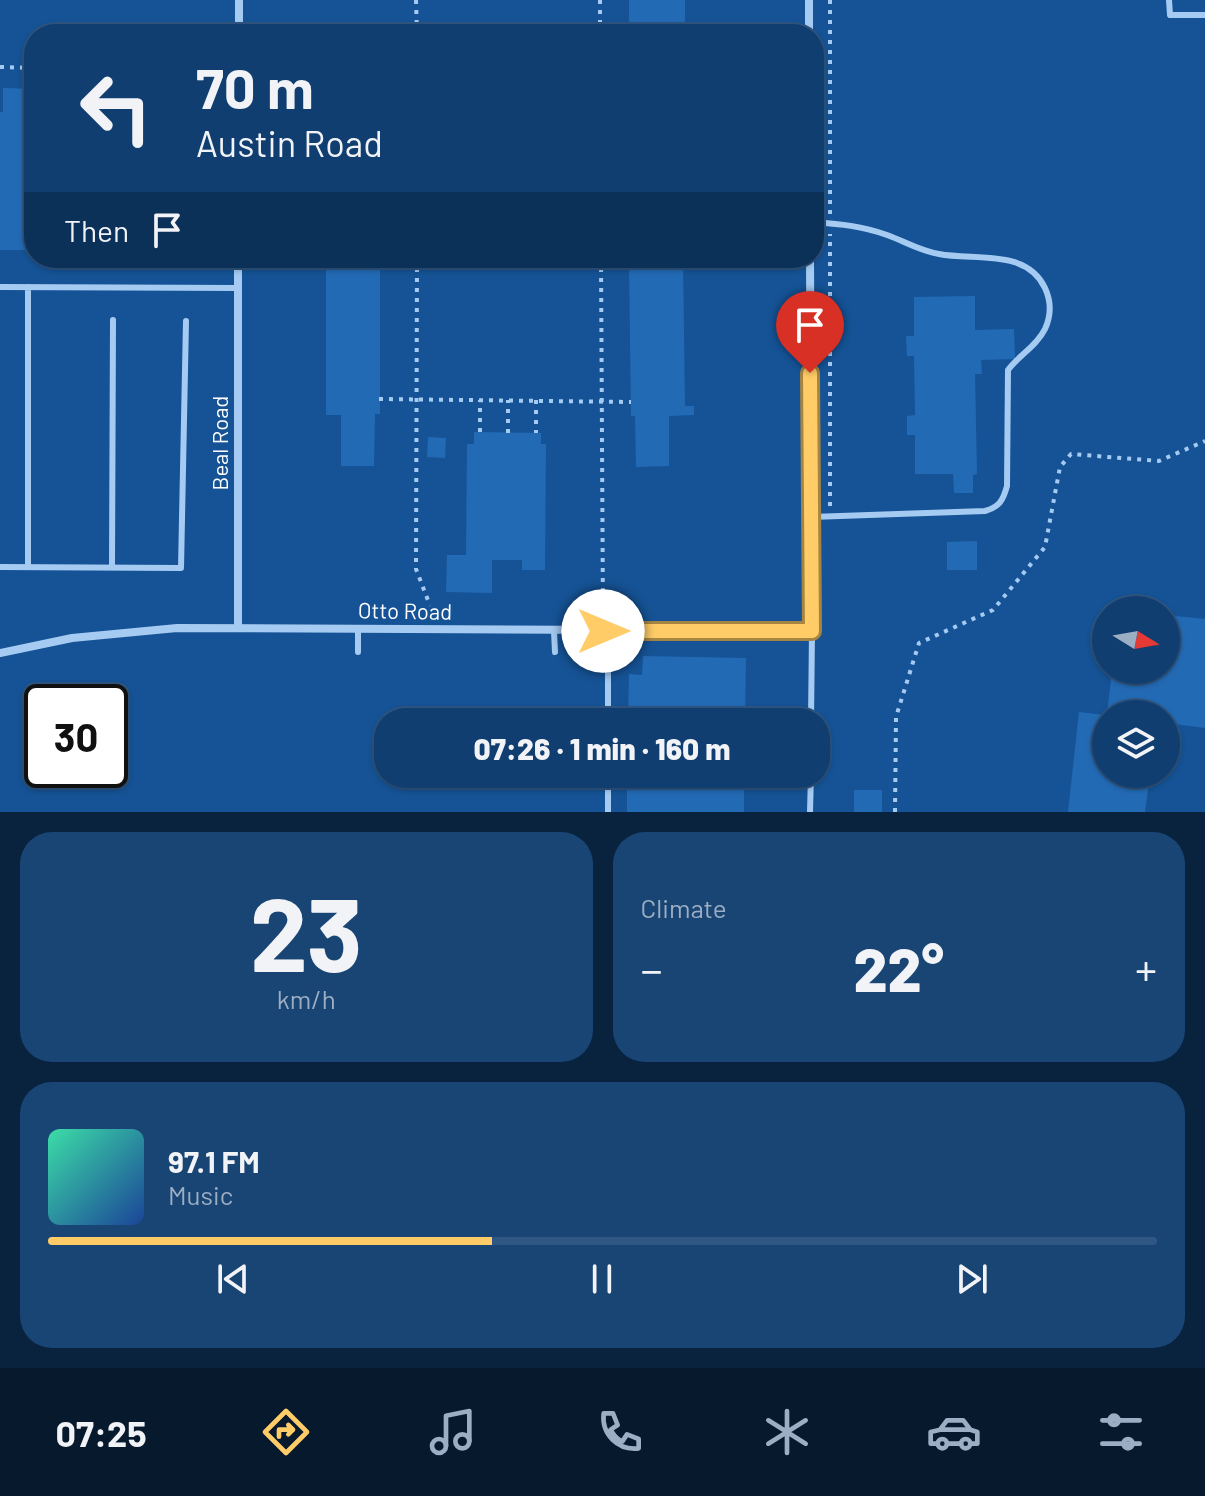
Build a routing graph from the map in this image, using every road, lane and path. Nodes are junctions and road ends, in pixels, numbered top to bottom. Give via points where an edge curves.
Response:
1 (239, 0) edge
2 (416, 0) edge
3 (600, 0) edge
4 (809, 0) edge
5 (830, 0) edge
6 (1169, 0) edge
7 (1205, 15) edge
8 (239, 24) edge
9 (417, 24) edge
10 (600, 24) edge
11 (809, 24) edge
12 (0, 67) edge
13 (24, 68) edge
14 (824, 223) edge
15 (830, 223) junction
16 (238, 268) edge
17 (417, 268) edge
18 (601, 268) edge
19 (810, 268) edge
20 (0, 287) edge
21 (28, 287) junction
22 (238, 288) junction
23 (113, 320) dead end
24 (186, 321) dead end
25 (379, 399) dead end
26 (418, 400) junction
27 (480, 400) junction
28 (508, 400) junction
29 (536, 400) junction
30 (602, 402) junction
31 (631, 402) dead end
32 (480, 432) dead end
33 (508, 433) dead end
34 (536, 433) dead end
35 (1205, 441) edge
36 (830, 516) junction
37 (811, 517) junction
38 (0, 567) edge
39 (28, 567) junction
40 (112, 567) junction
41 (238, 628) junction
42 (358, 629) junction
43 (440, 630) junction
44 (554, 631) junction
45 (605, 631) junction
46 (812, 631) junction
47 (358, 652) dead end
48 (555, 652) dead end
49 (0, 653) edge
50 (608, 708) edge
51 (811, 708) edge
52 (608, 788) edge
53 (811, 788) edge
54 (608, 812) edge
55 (810, 812) edge
56 (895, 812) edge

1 - 8 street
2 - 9 path
3 - 10 path
4 - 11 street
5 - 15 path
6 - 7 lane via 1170,15
12 - 13 path
14 - 15 lane
15 - 36 path
15 - 36 lane via 855,225 936,254 1020,263 1042,281 1050,312 1037,343 1008,370 1007,486 997,507
16 - 22 street, Beal Road
17 - 26 path
18 - 30 path
19 - 37 street
20 - 21 lane
21 - 22 lane
21 - 39 lane
22 - 41 street, Beal Road
23 - 40 lane
24 - 40 lane via 181,568
25 - 26 path
26 - 27 path
26 - 43 path via 416,569
27 - 28 path
27 - 32 path
28 - 29 path
28 - 33 path
29 - 30 path
29 - 34 path
30 - 31 path
30 - 45 path
35 - 56 path via 1159,461 1071,454 1060,467 1045,547 993,610 919,643 896,717
36 - 37 lane
37 - 46 street
38 - 39 lane
39 - 40 lane
41 - 42 street, Otto Road
41 - 49 street, Otto Road via 129,631
42 - 43 street, Otto Road
42 - 47 lane
43 - 44 street, Otto Road
44 - 45 street, Otto Road
44 - 48 lane
45 - 46 street, Otto Road
45 - 50 lane
46 - 51 lane
52 - 54 lane
53 - 55 lane

